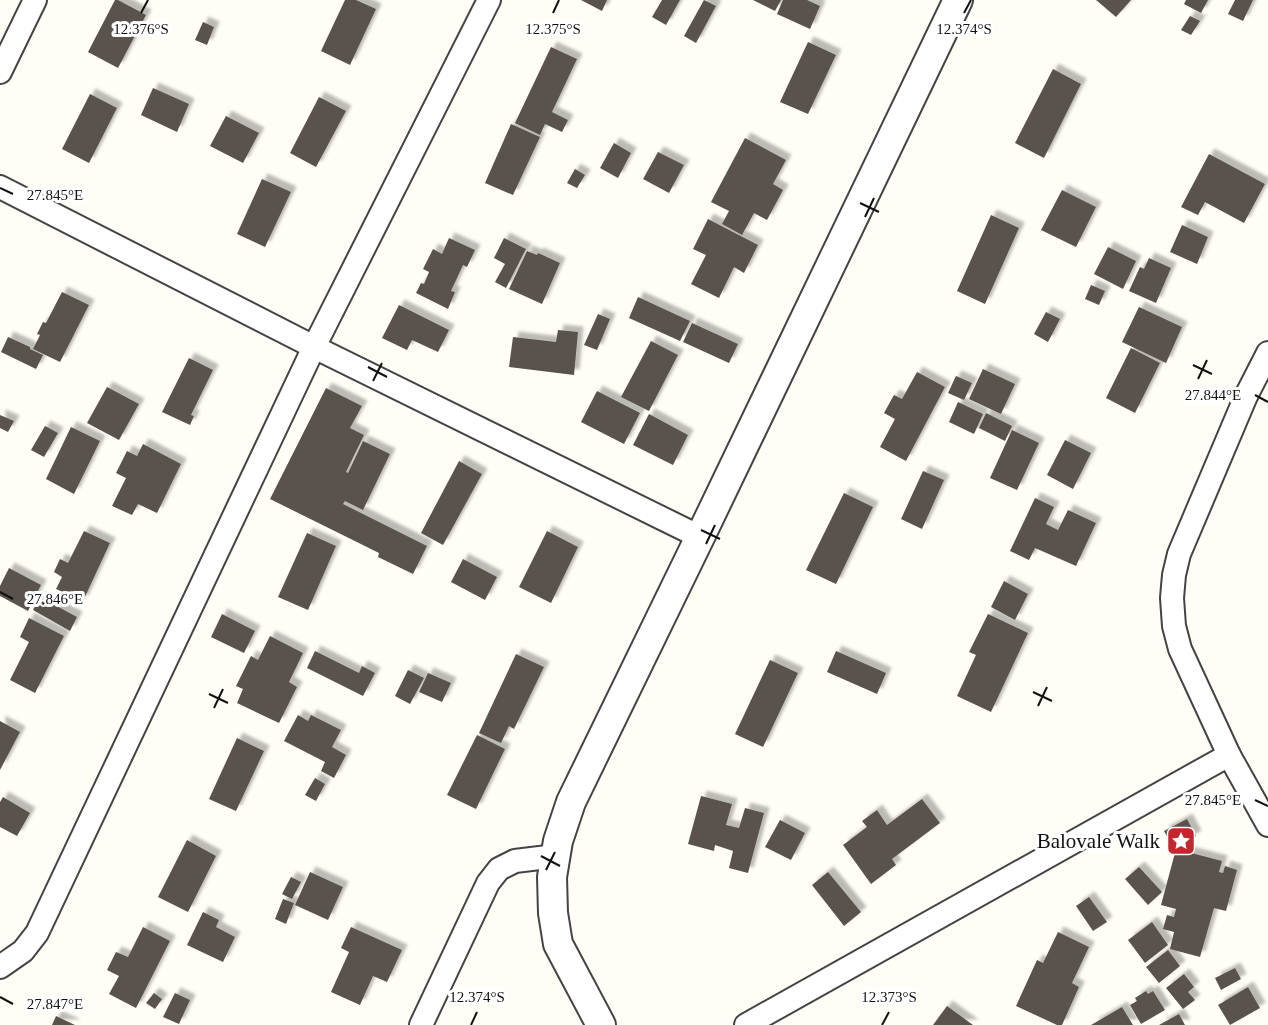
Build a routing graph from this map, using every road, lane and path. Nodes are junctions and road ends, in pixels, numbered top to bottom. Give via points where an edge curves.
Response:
1 (35, 0) edge
2 (489, 0) edge
3 (958, 0) edge
4 (0, 72) edge
5 (0, 187) edge
6 (314, 347) junction
7 (1268, 353) edge
8 (700, 537) junction
9 (1229, 755) junction
10 (1268, 825) edge
11 (555, 856) junction
12 (0, 967) edge
13 (421, 1025) edge
14 (600, 1025) edge
15 (746, 1025) edge

1 - 4 street
2 - 6 street
3 - 8 street
5 - 6 street
6 - 8 street
6 - 12 street via 37,933 23,951
7 - 9 street via 1188,531 1174,575 1174,626 1180,649
8 - 11 street via 571,802
9 - 10 street
9 - 15 street
11 - 13 street via 515,861 499,869 488,883
11 - 14 street via 552,877 558,944

